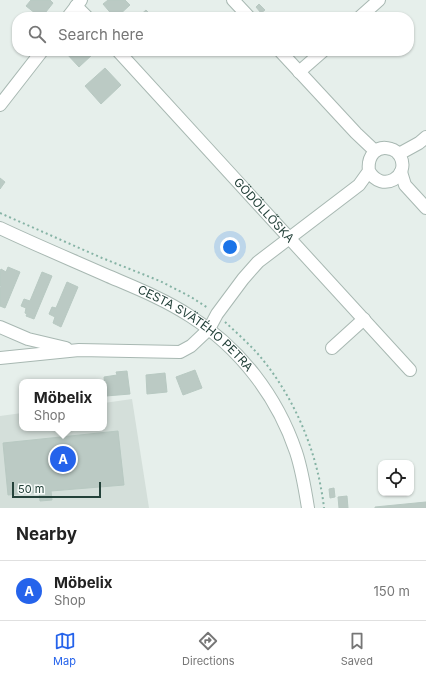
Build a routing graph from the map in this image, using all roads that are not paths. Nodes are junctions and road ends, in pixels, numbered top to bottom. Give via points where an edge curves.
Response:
1 (233, 0) edge
2 (379, 0) edge
3 (79, 3) edge
4 (72, 12) edge
5 (84, 12) edge
6 (244, 12) edge
7 (366, 12) edge
8 (38, 56) edge
9 (123, 56) edge
10 (285, 56) edge
11 (317, 56) edge
12 (299, 72) junction
13 (0, 105) edge
14 (422, 140) edge
15 (371, 160) junction
16 (396, 171) junction
17 (359, 185) junction
18 (426, 208) edge
19 (0, 228) edge
20 (290, 238) junction
21 (364, 319) junction
22 (0, 327) edge
23 (209, 329) junction
24 (332, 348) dead end
25 (79, 350) junction
26 (0, 358) edge
27 (410, 370) dead end
28 (308, 508) edge

1 - 6 street
2 - 7 street
3 - 4 street
3 - 5 street
8 - 13 street
9 - 20 street, GÖDÖLLŐSKA
10 - 12 street
11 - 12 street
12 - 15 street via 356,133
14 - 16 street
15 - 16 street via 372,176 377,180
15 - 16 street via 385,148 395,150
15 - 17 street
16 - 17 street
16 - 18 street
17 - 20 street
19 - 23 street, CESTA SVÄTÉHO PETRA via 153,295
20 - 21 street, GÖDÖLLŐSKA
20 - 23 street via 251,269 217,314
21 - 24 street
21 - 27 street, GÖDÖLLŐSKA
22 - 25 street via 28,339
23 - 25 street via 191,346 180,352
23 - 28 street, CESTA SVÄTÉHO PETRA via 249,367 285,423 303,477
25 - 26 street

